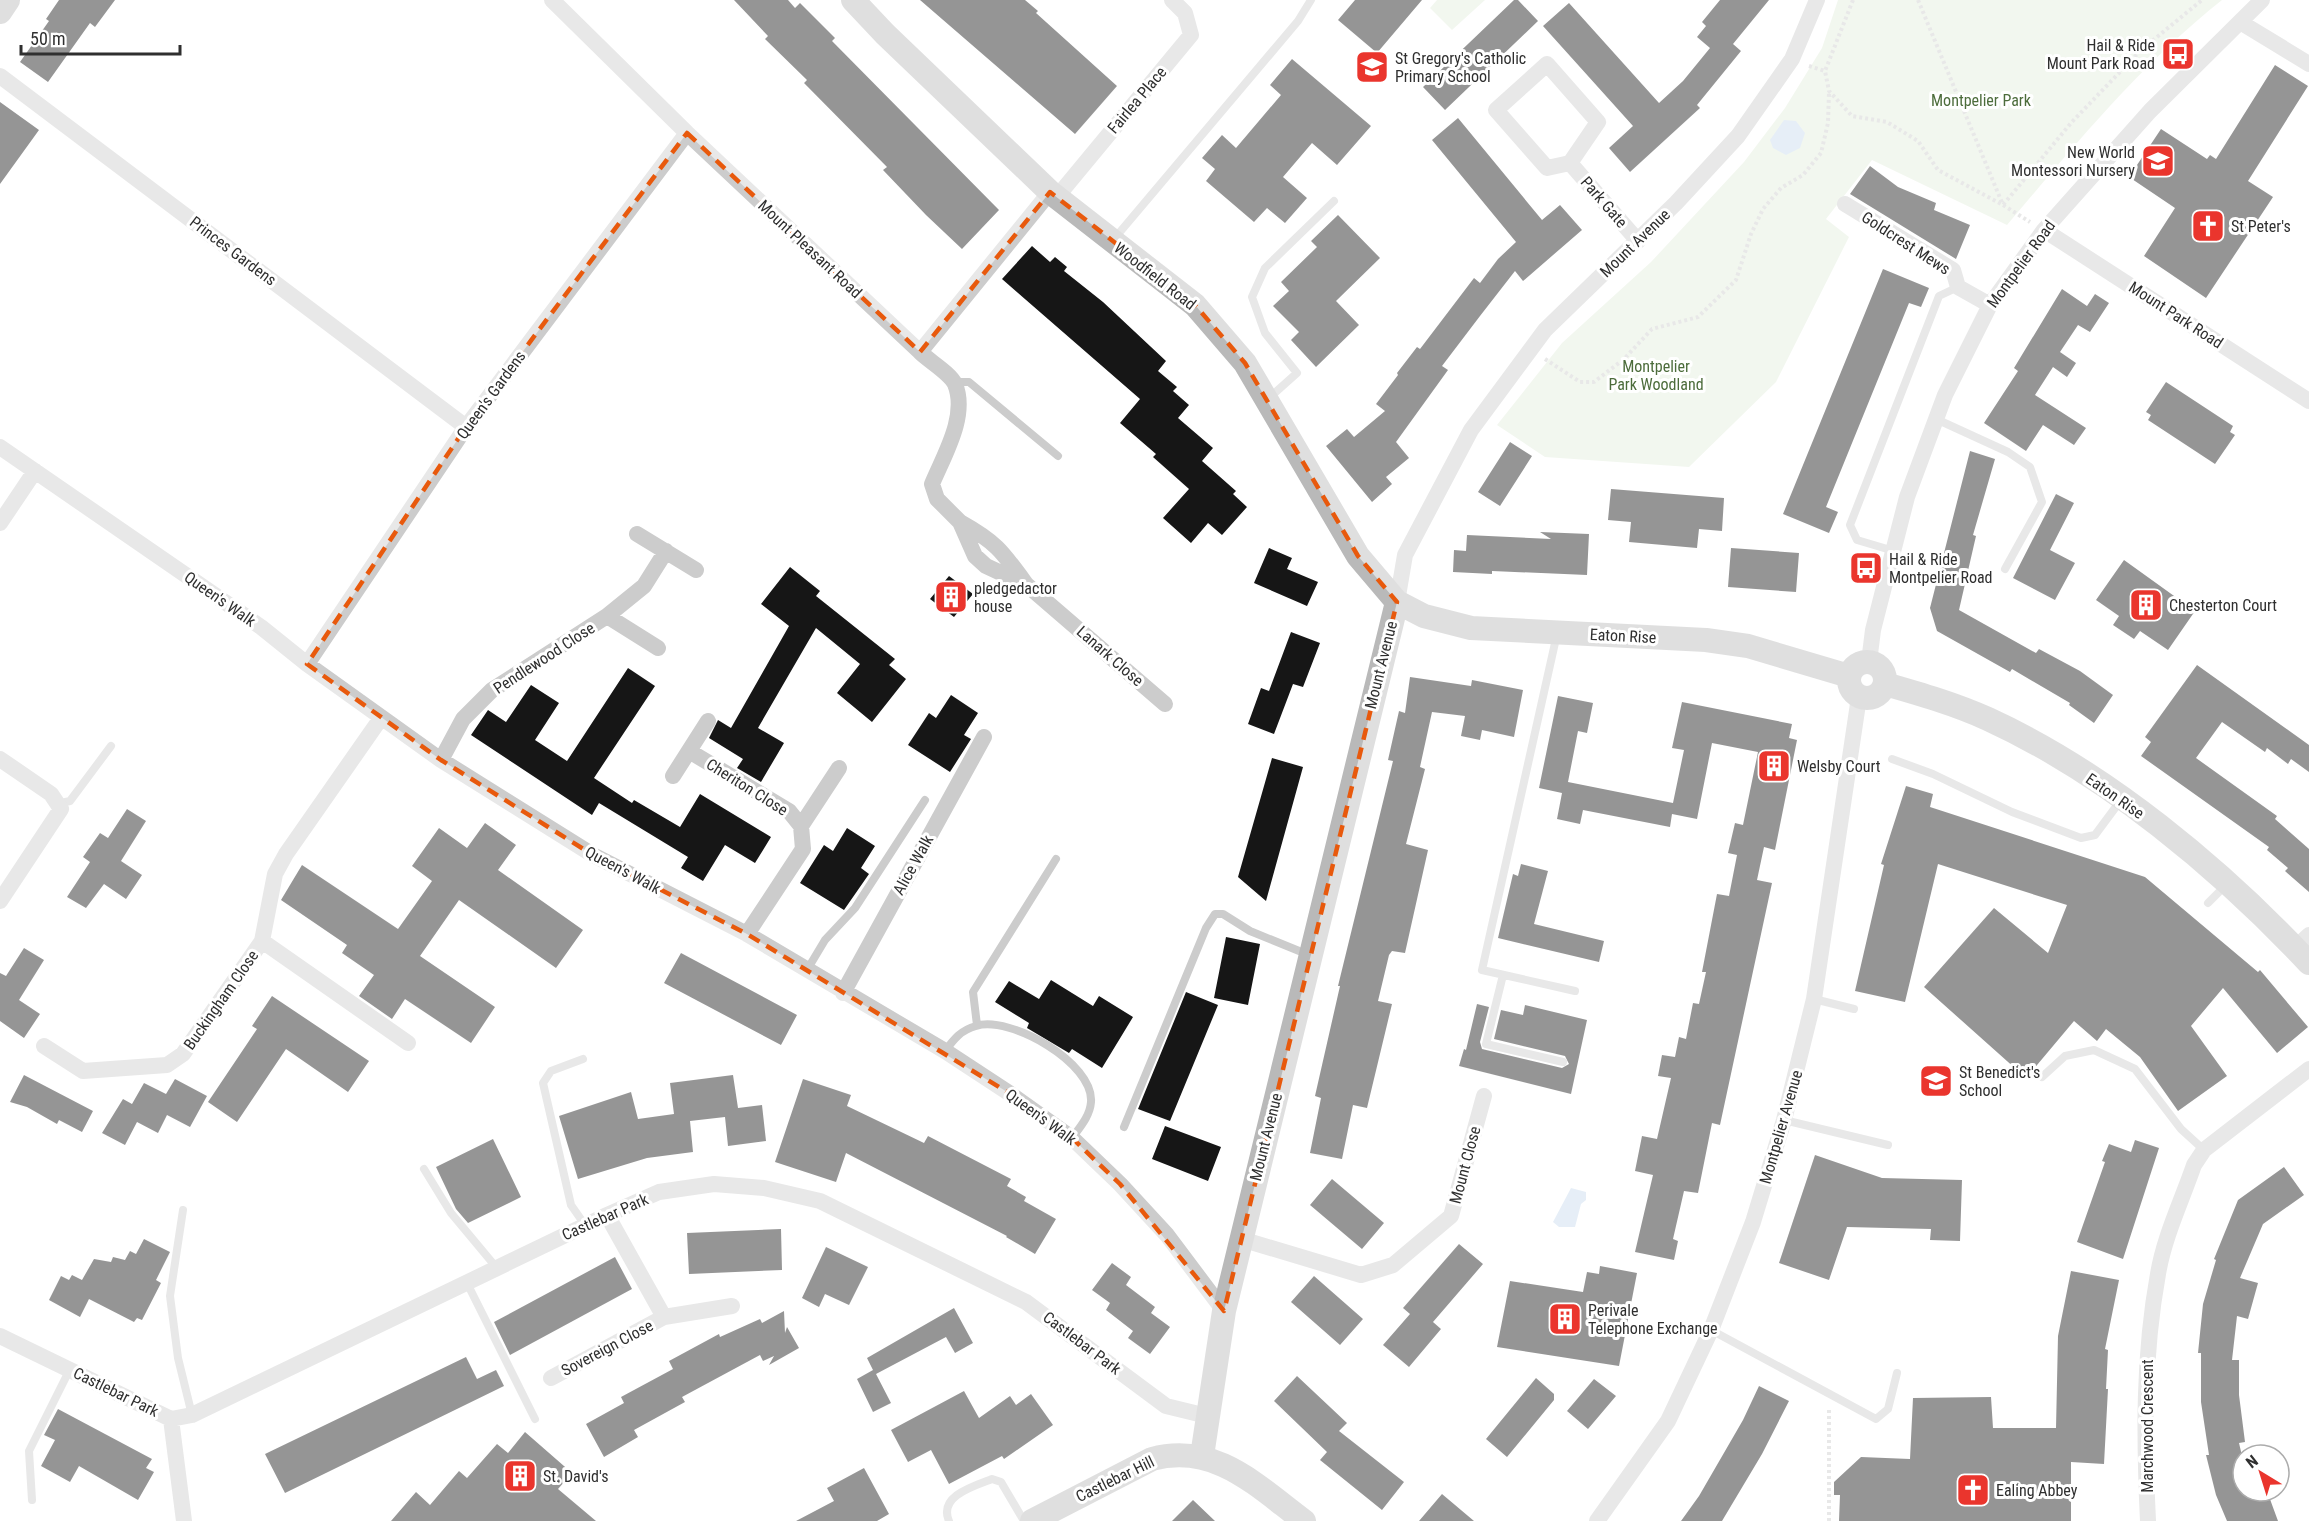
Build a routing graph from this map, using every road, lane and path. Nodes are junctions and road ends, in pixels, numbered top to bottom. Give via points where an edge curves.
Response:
1 (552, 0) edge
2 (853, 0) edge
3 (1173, 0) edge
4 (1311, 0) edge
5 (1817, 0) edge
6 (1853, 0) edge
7 (1918, 0) edge
8 (2202, 0) edge
9 (2262, 0) edge
10 (2240, 22) junction
11 (2309, 64) edge
12 (1814, 68) dead end
13 (1826, 71) junction
14 (0, 76) edge
15 (1829, 91) junction
16 (687, 133) junction
17 (1570, 163) junction
18 (1053, 195) junction
19 (1334, 201) dead end
20 (1845, 204) dead end
21 (2004, 205) junction
22 (2044, 230) junction
23 (1112, 241) junction
24 (1638, 241) junction
25 (1958, 287) junction
26 (1990, 304) junction
27 (1529, 349) junction
28 (920, 352) junction
29 (954, 382) junction
30 (1266, 400) junction
31 (2309, 400) edge
32 (1936, 419) junction
33 (466, 427) junction
34 (0, 447) edge
35 (1058, 456) dead end
36 (35, 471) junction
37 (960, 522) junction
38 (0, 523) edge
39 (637, 534) dead end
40 (666, 551) junction
41 (1894, 551) junction
42 (2005, 569) dead end
43 (696, 570) dead end
44 (1028, 585) junction
45 (1397, 602) junction
46 (607, 616) junction
47 (1557, 633) junction
48 (658, 648) dead end
49 (1869, 662) junction
50 (307, 664) junction
51 (1885, 684) junction
52 (1854, 686) junction
53 (1165, 704) dead end
54 (381, 718) junction
55 (708, 721) dead end
56 (984, 737) dead end
57 (111, 746) dead end
58 (689, 751) junction
59 (0, 759) edge
60 (1892, 759) dead end
61 (441, 760) junction
62 (839, 768) dead end
63 (673, 776) dead end
64 (925, 800) dead end
65 (2122, 800) junction
66 (57, 804) junction
67 (801, 826) junction
68 (1056, 860) dead end
69 (2229, 883) junction
70 (0, 901) edge
71 (2208, 903) dead end
72 (747, 934) junction
73 (262, 941) junction
74 (2304, 948) edge
75 (1310, 956) junction
76 (807, 970) junction
77 (1503, 975) junction
78 (1575, 991) dead end
79 (843, 993) junction
80 (1814, 999) junction
81 (1854, 1009) dead end
82 (977, 1025) junction
83 (408, 1043) dead end
84 (44, 1046) dead end
85 (945, 1051) junction
86 (583, 1059) dead end
87 (1563, 1062) dead end
88 (2309, 1069) edge
89 (2042, 1077) dead end
90 (1484, 1096) dead end
91 (1784, 1120) junction
92 (1124, 1127) dead end
93 (1072, 1138) junction
94 (1888, 1145) dead end
95 (2204, 1150) junction
96 (424, 1169) dead end
97 (183, 1210) dead end
98 (607, 1215) junction
99 (585, 1225) junction
100 (1241, 1239) junction
101 (496, 1266) junction
102 (466, 1281) junction
103 (732, 1306) dead end
104 (1224, 1311) junction
105 (664, 1317) junction
106 (1711, 1330) junction
107 (1, 1339) edge
108 (70, 1370) junction
109 (1897, 1373) dead end
110 (551, 1378) dead end
111 (1830, 1394) junction
112 (192, 1415) junction
113 (1207, 1416) junction
114 (171, 1419) junction
115 (535, 1419) dead end
116 (1202, 1456) junction
117 (32, 1500) dead end
118 (184, 1521) edge
119 (949, 1521) edge
120 (1024, 1521) edge
121 (1032, 1521) edge
122 (1304, 1521) edge
123 (1597, 1521) edge
124 (1829, 1521) edge
125 (2148, 1521) edge

1 - 16 street, Mount Pleasant Road
2 - 18 street, Woodfield Road
3 - 18 street, Fairlea Place via 1185,13 1191,35
4 - 23 lane via 1298,21
5 - 24 street, Mount Avenue via 1792,59 1738,136
6 - 13 path
7 - 21 path
8 - 21 path via 2140,51 2071,123
9 - 10 street, Montpelier Road
10 - 11 street
10 - 22 street, Montpelier Road via 2150,111
12 - 13 path
13 - 15 path
14 - 33 street, Princes Gardens
15 - 21 path via 1852,116 1887,122 1918,141 1938,170
15 - 27 path via 1828,123 1821,153 1803,175 1781,188 1763,209 1736,280 1698,317 1652,329 1624,359 1594,382 1580,381
16 - 28 street, Mount Pleasant Road
16 - 33 street, Queen's Gardens
17 - 17 street, Park Gate via 1598,122 1547,64 1496,110 1547,168
17 - 24 street, Park Gate
18 - 23 street, Woodfield Road
18 - 28 street
19 - 30 lane via 1265,268 1252,297 1264,333 1298,373
20 - 25 street, Goldcrest Mews via 1953,270
21 - 22 path
22 - 26 street, Montpelier Road
22 - 31 street, Mount Park Road
23 - 30 street, Woodfield Road via 1195,305 1245,363
24 - 27 street, Mount Avenue
25 - 26 street, Goldcrest Mews
25 - 41 lane via 1939,296 1850,525 1857,540
26 - 32 street, Montpelier Road
27 - 45 street, Mount Avenue via 1471,430 1405,555
28 - 29 street
29 - 35 lane via 969,382
29 - 37 street, Lanark Close via 959,406 952,438 932,484 937,498
30 - 45 street, Woodfield Road via 1358,556
32 - 41 street, Montpelier Road via 1906,497
32 - 42 lane via 2008,452 2030,467 2042,502
33 - 50 street, Queen's Gardens
34 - 36 street, Queen's Walk
36 - 38 street
36 - 50 street, Queen's Walk via 261,627
37 - 44 street, Lanark Close via 1002,550
37 - 44 street, Lanark Close via 975,555 986,566
39 - 40 street
40 - 43 street
40 - 46 street, Pendlewood Close via 644,586
41 - 49 street, Montpelier Road
44 - 53 street, Lanark Close
45 - 47 street, Eaton Rise via 1424,616 1471,628
45 - 75 street, Mount Avenue
46 - 48 street, Pendlewood Close
46 - 61 street, Pendlewood Close via 492,690 464,719
47 - 52 street, Eaton Rise via 1737,644 1813,663
47 - 77 lane via 1482,970
49 - 51 street via 1884,672
49 - 52 street via 1860,664
50 - 54 street, Queen's Walk
51 - 52 street via 1874,698
51 - 65 street, Eaton Rise via 1935,698 1989,720
52 - 80 street, Montpelier Avenue
54 - 61 street, Queen's Walk
54 - 73 street, Buckingham Close via 275,874
55 - 58 street, Cheriton Close
56 - 79 street, Alice Walk
57 - 66 lane via 70,801
58 - 63 street, Cheriton Close
58 - 67 street, Cheriton Close via 789,811
59 - 66 street via 51,794
60 - 65 lane via 2081,838 2095,835
61 - 72 street, Queen's Walk via 593,855
62 - 67 street, Cheriton Close
64 - 76 lane via 855,908 825,940
65 - 69 street, Eaton Rise
66 - 70 street via 61,809
67 - 72 street, Cheriton Close via 803,849
68 - 82 lane via 972,992
69 - 71 lane
69 - 74 street, Eaton Rise
72 - 76 street, Queen's Walk
73 - 83 street, Buckingham Close
73 - 84 street, Buckingham Close via 183,1054 166,1065 83,1071
75 - 92 lane via 1250,931 1224,914 1215,914
75 - 100 street, Mount Avenue
76 - 79 street, Queen's Walk
77 - 78 lane
77 - 87 lane via 1486,1044
79 - 85 street, Queen's Walk
80 - 81 lane
80 - 91 street, Montpelier Avenue
82 - 85 lane via 957,1034
82 - 93 lane via 1017,1028 1071,1061 1084,1077 1092,1101 1086,1119
85 - 93 street, Queen's Walk
86 - 99 lane via 550,1071 543,1083 571,1205
88 - 95 street, Marchwood Crescent
89 - 95 lane via 2065,1056 2094,1050 2136,1069 2181,1129
90 - 100 street, Mount Close via 1451,1216 1393,1265 1361,1275
91 - 94 lane
91 - 106 street, Montpelier Avenue via 1753,1222
93 - 104 street, Queen's Walk via 1167,1235
95 - 125 street, Marchwood Crescent via 2194,1165 2158,1272 2145,1369
96 - 101 lane via 451,1213
97 - 112 lane via 170,1296 178,1358
98 - 99 street, Castlebar Park
98 - 105 street, Sovereign Close
98 - 113 street, Castlebar Park via 659,1192 714,1184 764,1188 820,1201 1026,1302 1166,1406
99 - 101 street, Castlebar Park
100 - 104 street, Mount Avenue
101 - 102 street, Castlebar Park
102 - 112 street, Castlebar Park
102 - 115 lane
103 - 105 street, Sovereign Close
104 - 113 street, Mount Avenue
105 - 110 street, Sovereign Close
106 - 111 lane
106 - 123 street, Montpelier Avenue via 1668,1420
107 - 108 street, Castlebar Park
108 - 114 street, Castlebar Park
108 - 117 lane via 29,1451
109 - 111 lane via 1888,1409 1876,1419
111 - 124 path
112 - 114 street, Castlebar Park
113 - 116 street, Mount Avenue
114 - 118 street
116 - 121 street, Castlebar Hill via 1167,1455 1152,1459
116 - 122 street via 1232,1468
119 - 120 lane via 948,1504 955,1496 992,1479 1001,1482

